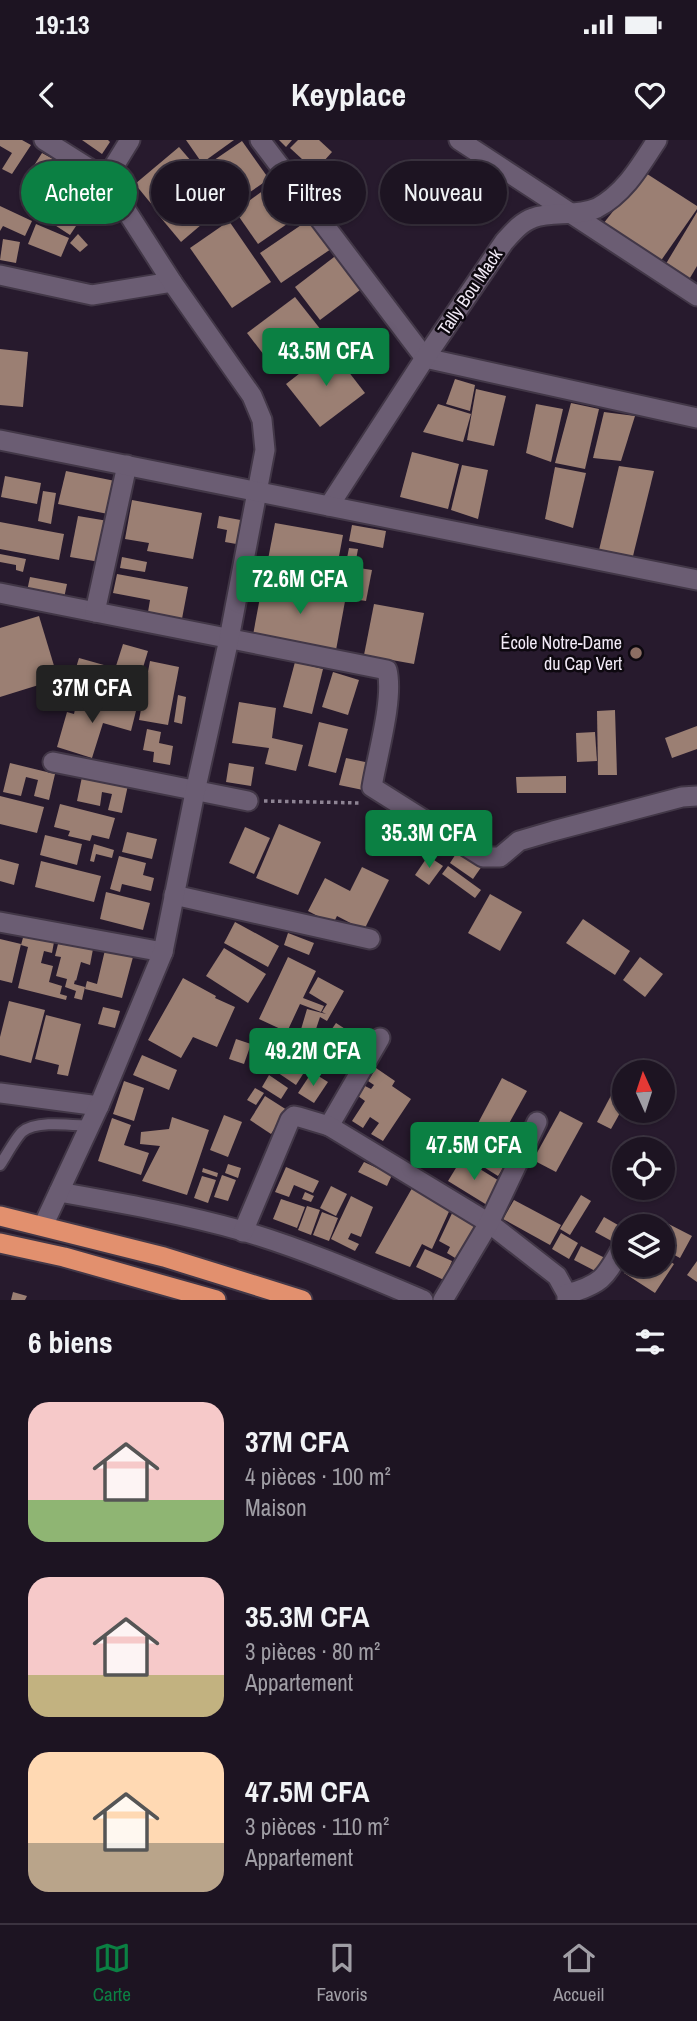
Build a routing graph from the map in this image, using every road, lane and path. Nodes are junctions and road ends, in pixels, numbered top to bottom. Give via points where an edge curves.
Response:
1 (44, 140) edge
2 (130, 140) edge
3 (260, 140) edge
4 (657, 140) edge
5 (463, 141) edge
6 (77, 161) edge
7 (117, 161) edge
8 (573, 214) junction
9 (135, 224) edge
10 (0, 275) edge
11 (172, 282) junction
12 (697, 296) edge
13 (425, 358) junction
14 (697, 418) edge
15 (0, 440) edge
16 (127, 465) junction
17 (257, 490) junction
18 (329, 506) junction
19 (697, 580) edge
20 (0, 593) edge
21 (95, 612) junction
22 (229, 639) junction
23 (52, 762) dead end
24 (372, 787) junction
25 (195, 792) junction
26 (697, 796) edge
27 (248, 801) joint
28 (174, 895) junction
29 (0, 922) edge
30 (370, 939) dead end
31 (163, 952) junction
32 (380, 1038) dead end
33 (0, 1093) edge
34 (99, 1106) junction
35 (537, 1122) dead end
36 (89, 1126) junction
37 (329, 1126) junction
38 (0, 1165) edge
39 (60, 1192) junction
40 (0, 1216) edge
41 (489, 1223) junction
42 (43, 1226) junction
43 (243, 1232) junction
44 (0, 1243) edge
45 (612, 1265) edge
46 (567, 1297) edge
47 (216, 1300) edge
48 (302, 1300) edge
49 (423, 1300) edge
50 (443, 1300) edge

1 - 6 street
2 - 7 street
3 - 13 street
4 - 8 street, Tally Bou Mack via 613,198
5 - 8 street
8 - 12 street
8 - 13 street, Tally Bou Mack via 534,217 517,227
9 - 11 street
10 - 11 street via 92,295
11 - 17 street via 252,396 262,420 265,450
13 - 14 street
13 - 18 street, Tally Bou Mack
15 - 16 street
16 - 17 street
16 - 21 street
17 - 18 street
17 - 22 street
18 - 19 street
20 - 21 street
21 - 22 street
22 - 24 street via 387,670 390,681
22 - 25 street
23 - 25 street
24 - 26 street via 483,857 492,858 519,841
24 - 27 path via 361,803
25 - 27 street
25 - 28 street
28 - 30 street
28 - 31 street
29 - 31 street
31 - 34 street
32 - 37 street
33 - 34 street
34 - 36 street
35 - 41 street
36 - 38 lane via 58,1124 22,1132
36 - 39 street
37 - 41 street
37 - 43 street via 299,1116 290,1120
39 - 42 street
39 - 43 street
40 - 42 highway
41 - 46 street via 557,1276
41 - 50 street
42 - 48 highway
43 - 49 street
44 - 47 highway
45 - 46 street via 600,1282

